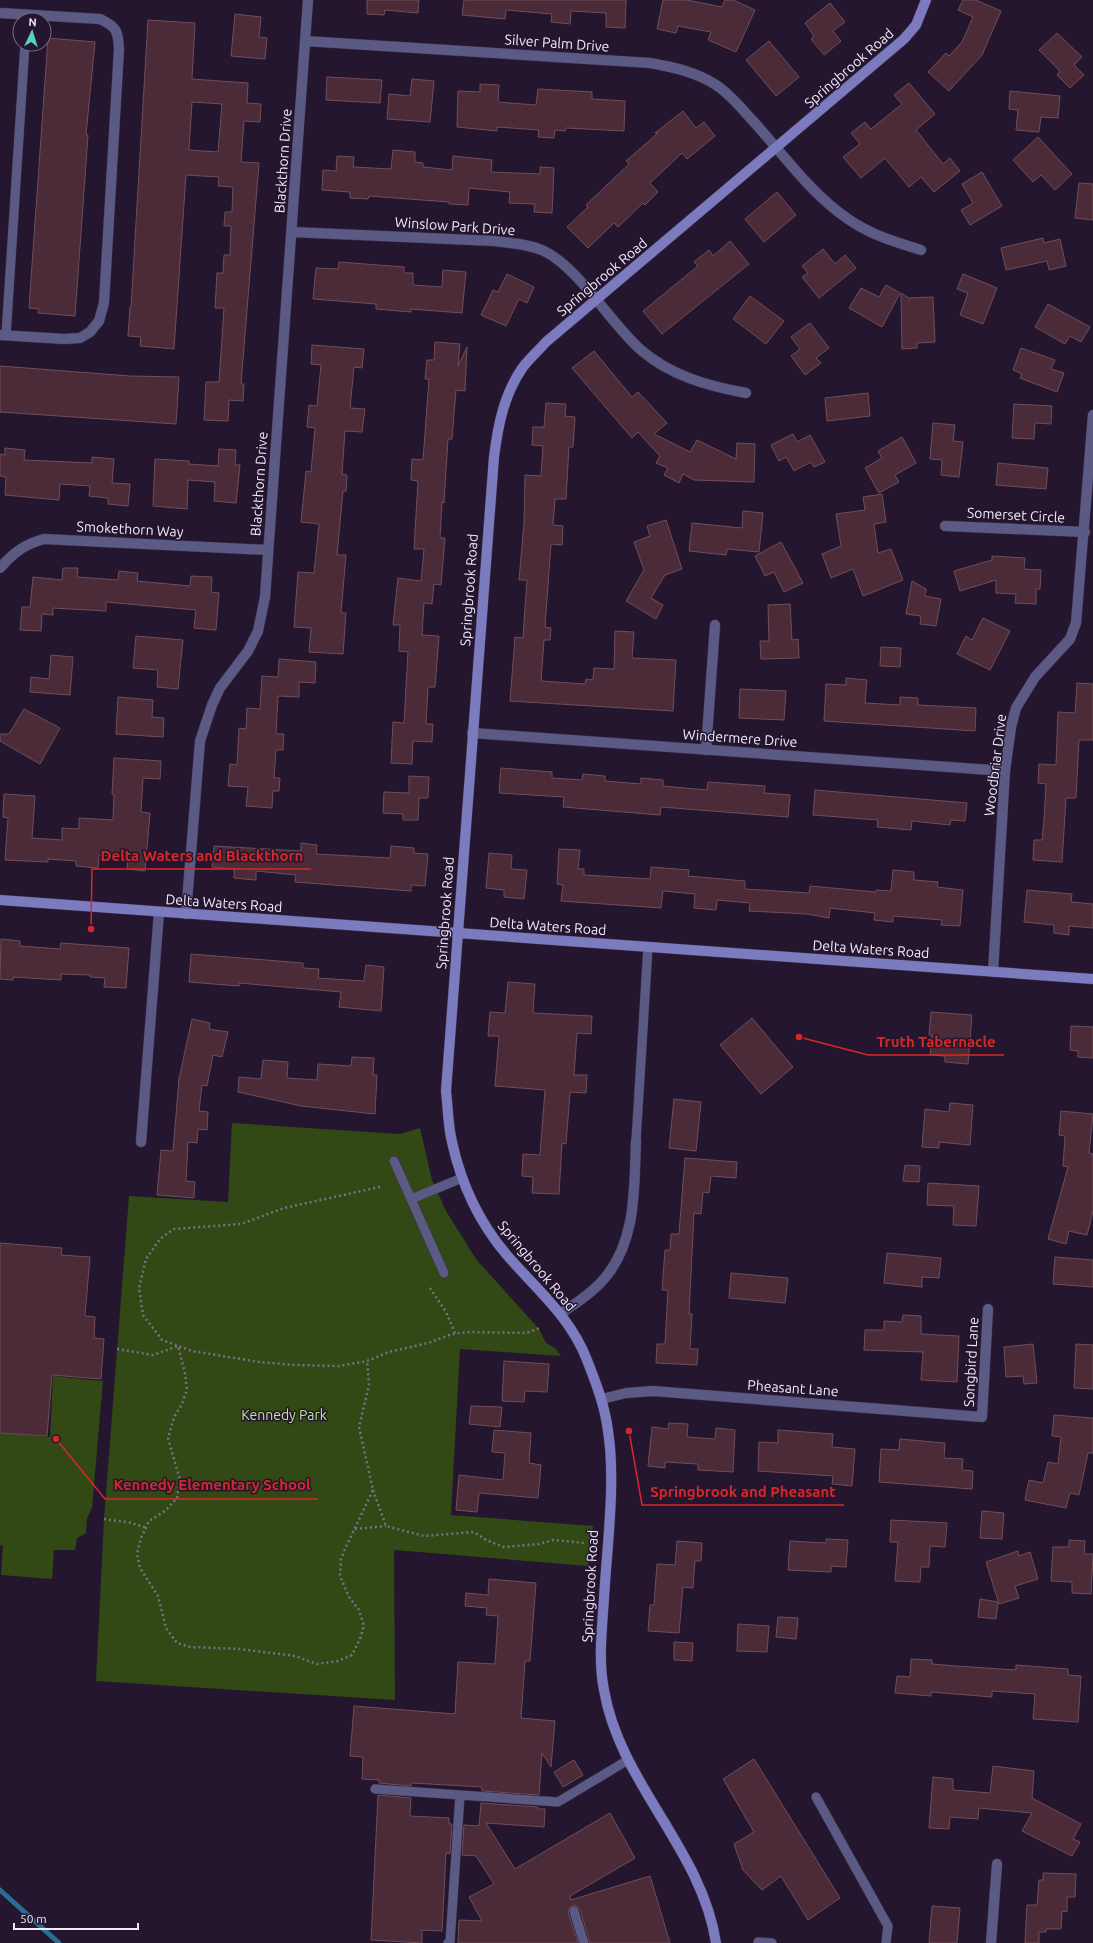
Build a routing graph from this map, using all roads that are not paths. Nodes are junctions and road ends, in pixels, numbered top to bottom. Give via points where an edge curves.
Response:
1 (308, 0) edge
2 (926, 0) edge
3 (0, 12) edge
4 (12, 14) edge
5 (52, 17) edge
6 (305, 41) junction
7 (24, 52) edge
8 (776, 148) junction
9 (292, 232) junction
10 (921, 250) dead end
11 (596, 300) junction
12 (3, 335) edge
13 (746, 394) dead end
14 (1093, 415) edge
15 (945, 526) dead end
16 (1085, 532) junction
17 (268, 550) junction
18 (0, 568) edge
19 (715, 625) dead end
20 (472, 733) junction
21 (706, 750) junction
22 (1005, 771) junction
23 (0, 900) edge
24 (159, 912) junction
25 (186, 914) junction
26 (457, 933) junction
27 (648, 947) junction
28 (993, 972) junction
29 (1093, 979) edge
30 (636, 1141) joint
31 (141, 1142) dead end
32 (394, 1161) dead end
33 (462, 1178) junction
34 (411, 1199) junction
35 (444, 1273) dead end
36 (988, 1309) dead end
37 (561, 1313) junction
38 (602, 1400) junction
39 (982, 1417) joint
40 (628, 1760) junction
41 (375, 1789) dead end
42 (460, 1795) junction
43 (816, 1797) dead end
44 (997, 1864) dead end
45 (574, 1911) dead end
46 (758, 1942) edge
47 (448, 1943) edge
48 (584, 1943) edge
49 (716, 1943) edge
50 (772, 1943) edge
51 (886, 1943) edge
52 (991, 1943) edge

1 - 6 street, Blackthorn Drive
2 - 8 street, Springbrook Road via 916,25 904,39
3 - 4 street
5 - 12 street via 100,19 112,25 118,33 104,303 99,322 80,338
6 - 8 street, Silver Palm Drive via 650,63 675,67 717,86 734,100
6 - 9 street, Blackthorn Drive
7 - 12 lane
8 - 10 street, Silver Palm Drive via 848,219 881,238
8 - 11 street, Springbrook Road
9 - 11 street, Winslow Park Drive via 521,244 544,251 560,262
9 - 17 street, Blackthorn Drive
11 - 13 street, Winslow Park Drive via 642,350 676,373 711,386
11 - 20 street, Springbrook Road via 546,342 523,367 507,395 498,424
14 - 16 street, Woodbriar Drive
15 - 16 street, Somerset Circle
16 - 22 street, Woodbriar Drive via 1076,624 1070,639 1035,677 1016,708
17 - 18 street, Smokethorn Way via 44,539 29,543
17 - 25 street, Blackthorn Drive via 265,597 258,630 248,650 220,688 200,741
19 - 21 street
20 - 21 street, Windermere Drive
20 - 26 street, Springbrook Road
21 - 22 street, Windermere Drive
22 - 28 street, Woodbriar Drive
23 - 24 street, Delta Waters Road
24 - 25 street, Delta Waters Road
24 - 31 street
25 - 26 street, Delta Waters Road
26 - 27 street, Delta Waters Road
26 - 33 street, Springbrook Road via 446,1092 451,1140
27 - 28 street, Delta Waters Road
27 - 30 lane
28 - 29 street, Delta Waters Road
30 - 37 street via 631,1224 621,1253 605,1278 584,1298
32 - 34 lane
33 - 34 lane
33 - 37 street, Springbrook Road via 480,1217 505,1253
34 - 35 lane
36 - 39 street, Songbird Lane
37 - 38 street, Springbrook Road via 586,1357
38 - 39 street, Pheasant Lane via 626,1393 652,1391
38 - 40 street, Springbrook Road via 608,1431 610,1488 600,1655 604,1690 612,1722
40 - 42 lane via 558,1802
40 - 49 street, Springbrook Road via 689,1861 710,1914
41 - 42 lane
42 - 47 lane
43 - 51 lane via 888,1926
44 - 52 street
45 - 48 lane
46 - 50 lane

